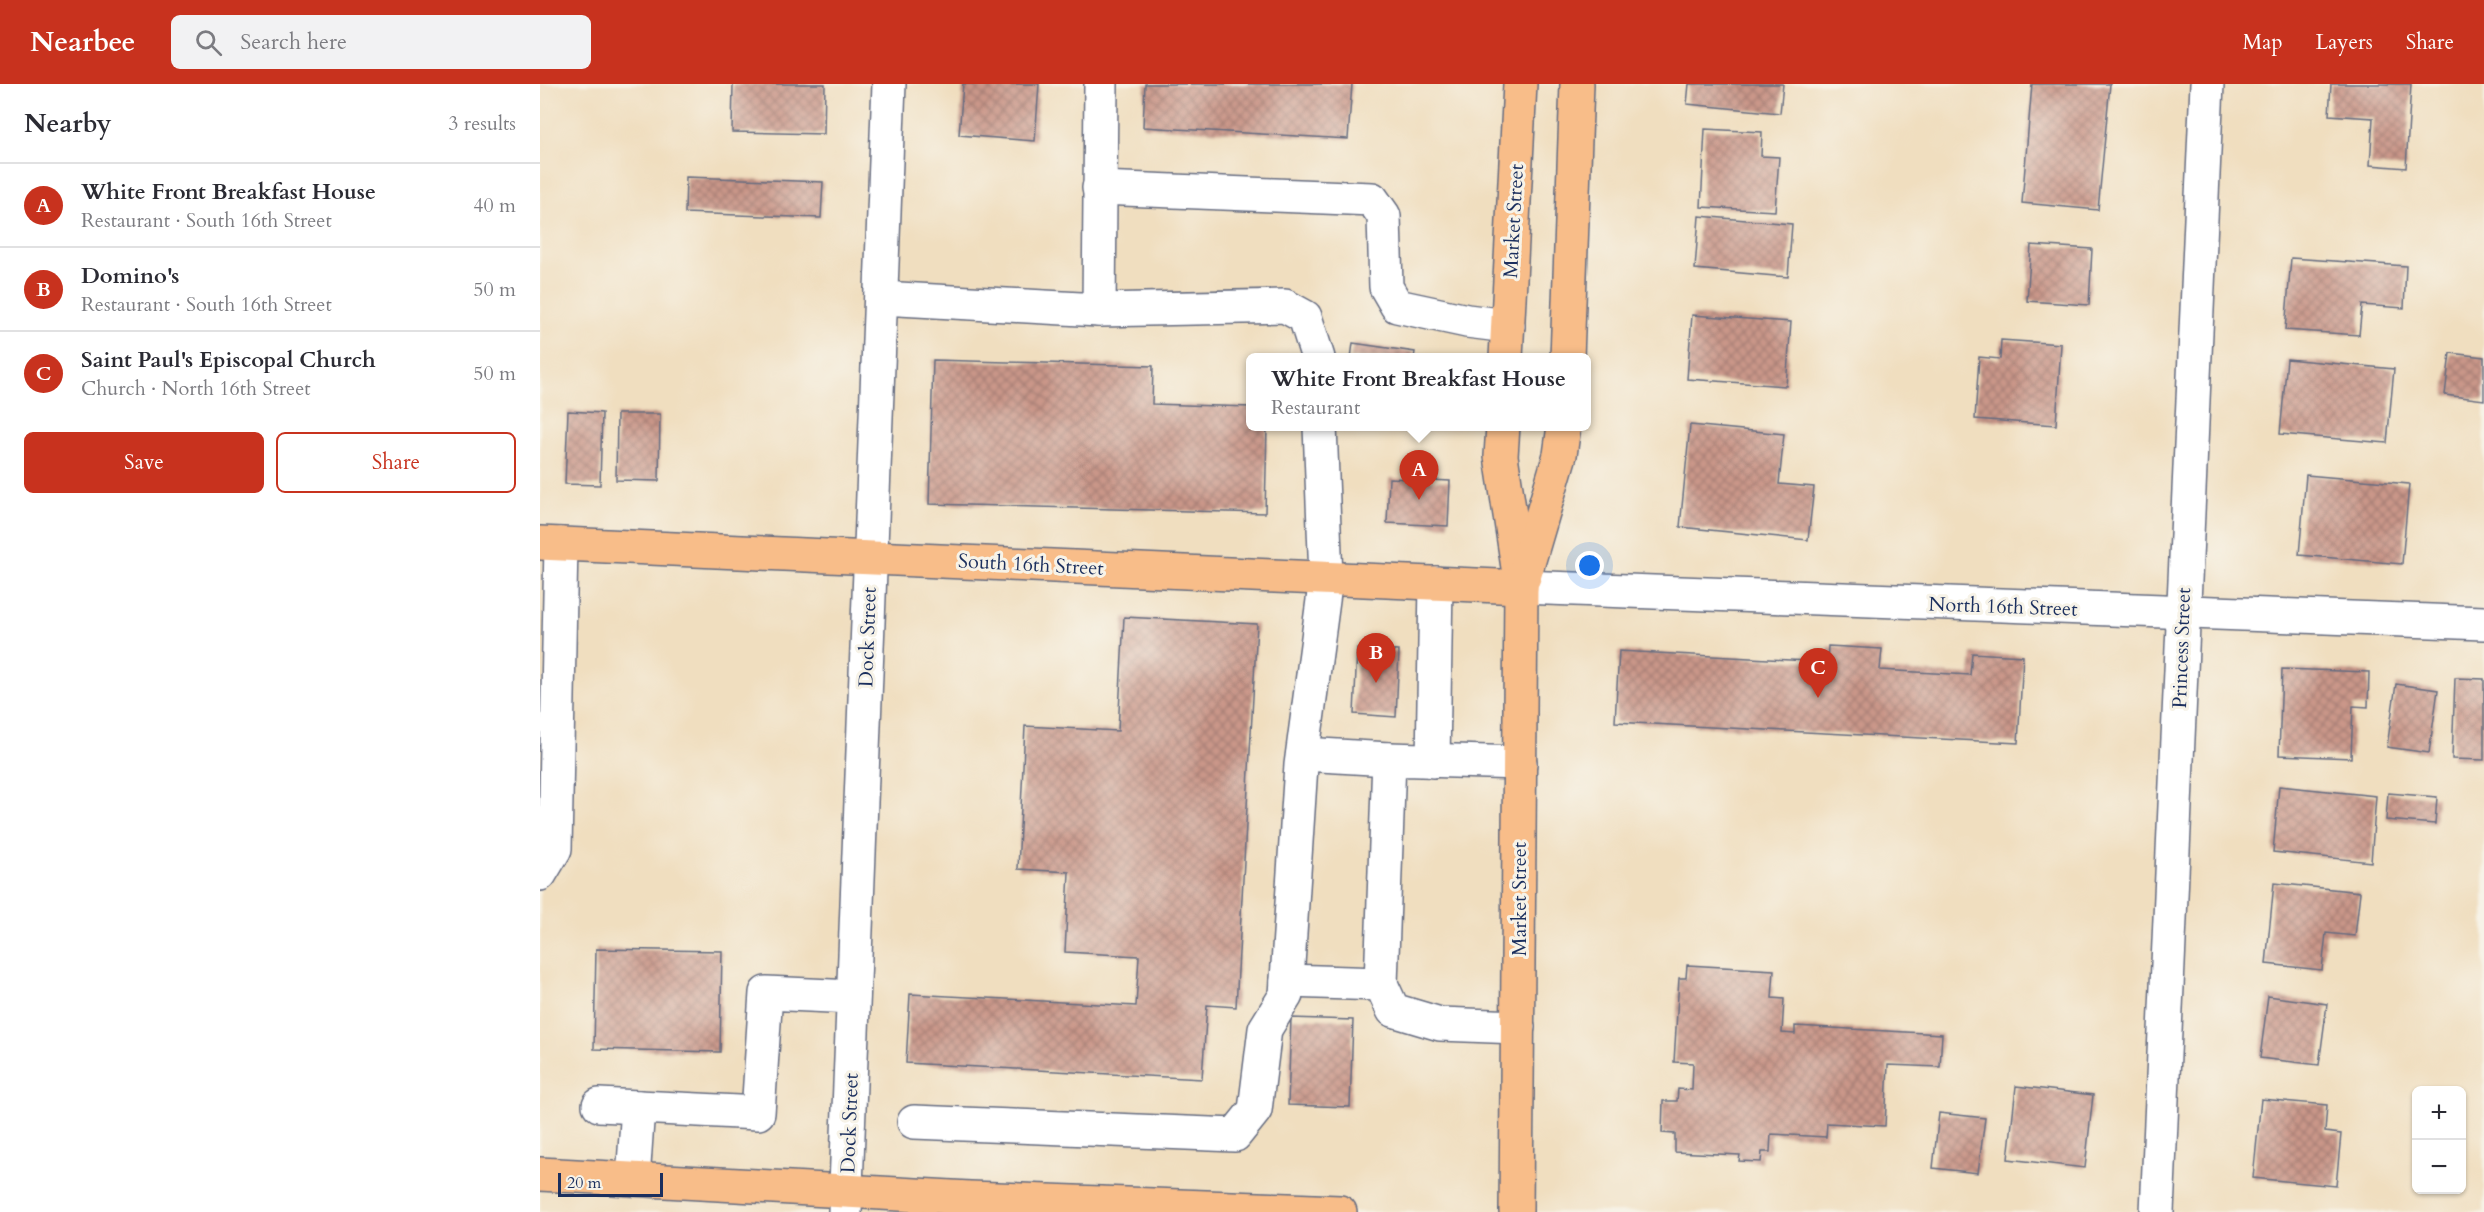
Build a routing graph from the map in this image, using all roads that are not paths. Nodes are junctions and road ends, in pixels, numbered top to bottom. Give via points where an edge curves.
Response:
1 (889, 84) edge
2 (1101, 84) edge
3 (1520, 84) edge
4 (1577, 84) edge
5 (2207, 84) edge
6 (1100, 188) junction
7 (881, 298) junction
8 (1099, 310) junction
9 (1507, 342) edge
10 (1317, 353) edge
11 (1567, 353) edge
12 (1320, 431) edge
13 (1503, 431) edge
14 (1563, 431) edge
15 (551, 544) edge
16 (870, 557) junction
17 (1326, 578) junction
18 (1436, 583) junction
19 (1521, 587) junction
20 (2182, 613) junction
21 (2484, 623) edge
22 (1303, 754) junction
23 (1389, 759) junction
24 (1433, 761) junction
25 (1520, 763) junction
26 (540, 874) edge
27 (1287, 981) junction
28 (1381, 984) junction
29 (853, 997) junction
30 (1518, 1027) junction
31 (599, 1104) dead end
32 (638, 1107) junction
33 (914, 1122) dead end
34 (540, 1174) edge
35 (633, 1179) junction
36 (845, 1201) edge
37 (1052, 1206) edge
38 (1340, 1212) edge
39 (1516, 1212) edge
40 (2157, 1212) edge

1 - 7 street, Dock Street
2 - 6 street
3 - 9 main road, Market Street
4 - 11 main road
5 - 20 street, Princess Street
6 - 8 street
6 - 9 street via 1372,199 1384,216 1386,287 1397,306 1467,321
7 - 8 street
7 - 16 street, Dock Street
8 - 10 street via 1285,306 1305,317
12 - 17 street
13 - 19 main road, Market Street via 1501,456
14 - 19 main road, Market Street via 1560,455
15 - 16 main road, South 16th Street
15 - 26 street via 555,849
16 - 17 main road, South 16th Street
16 - 29 street, Dock Street
17 - 18 main road, South 16th Street
17 - 22 street
18 - 19 main road, South 16th Street
18 - 24 street
19 - 20 street, North 16th Street
19 - 25 main road, Market Street
20 - 21 street, North 16th Street
20 - 40 street, Princess Street
22 - 23 street
22 - 27 street
23 - 24 street
23 - 28 street
24 - 25 street
25 - 30 main road, Market Street
27 - 28 street
27 - 33 street via 1286,994 1266,1029 1255,1110 1235,1135
28 - 30 street via 1393,1010 1440,1024
29 - 32 street via 766,993 758,1113
29 - 36 street, Dock Street
30 - 39 main road, Market Street
31 - 32 street
32 - 35 street
34 - 35 main road
35 - 36 main road
36 - 37 main road
37 - 38 main road

